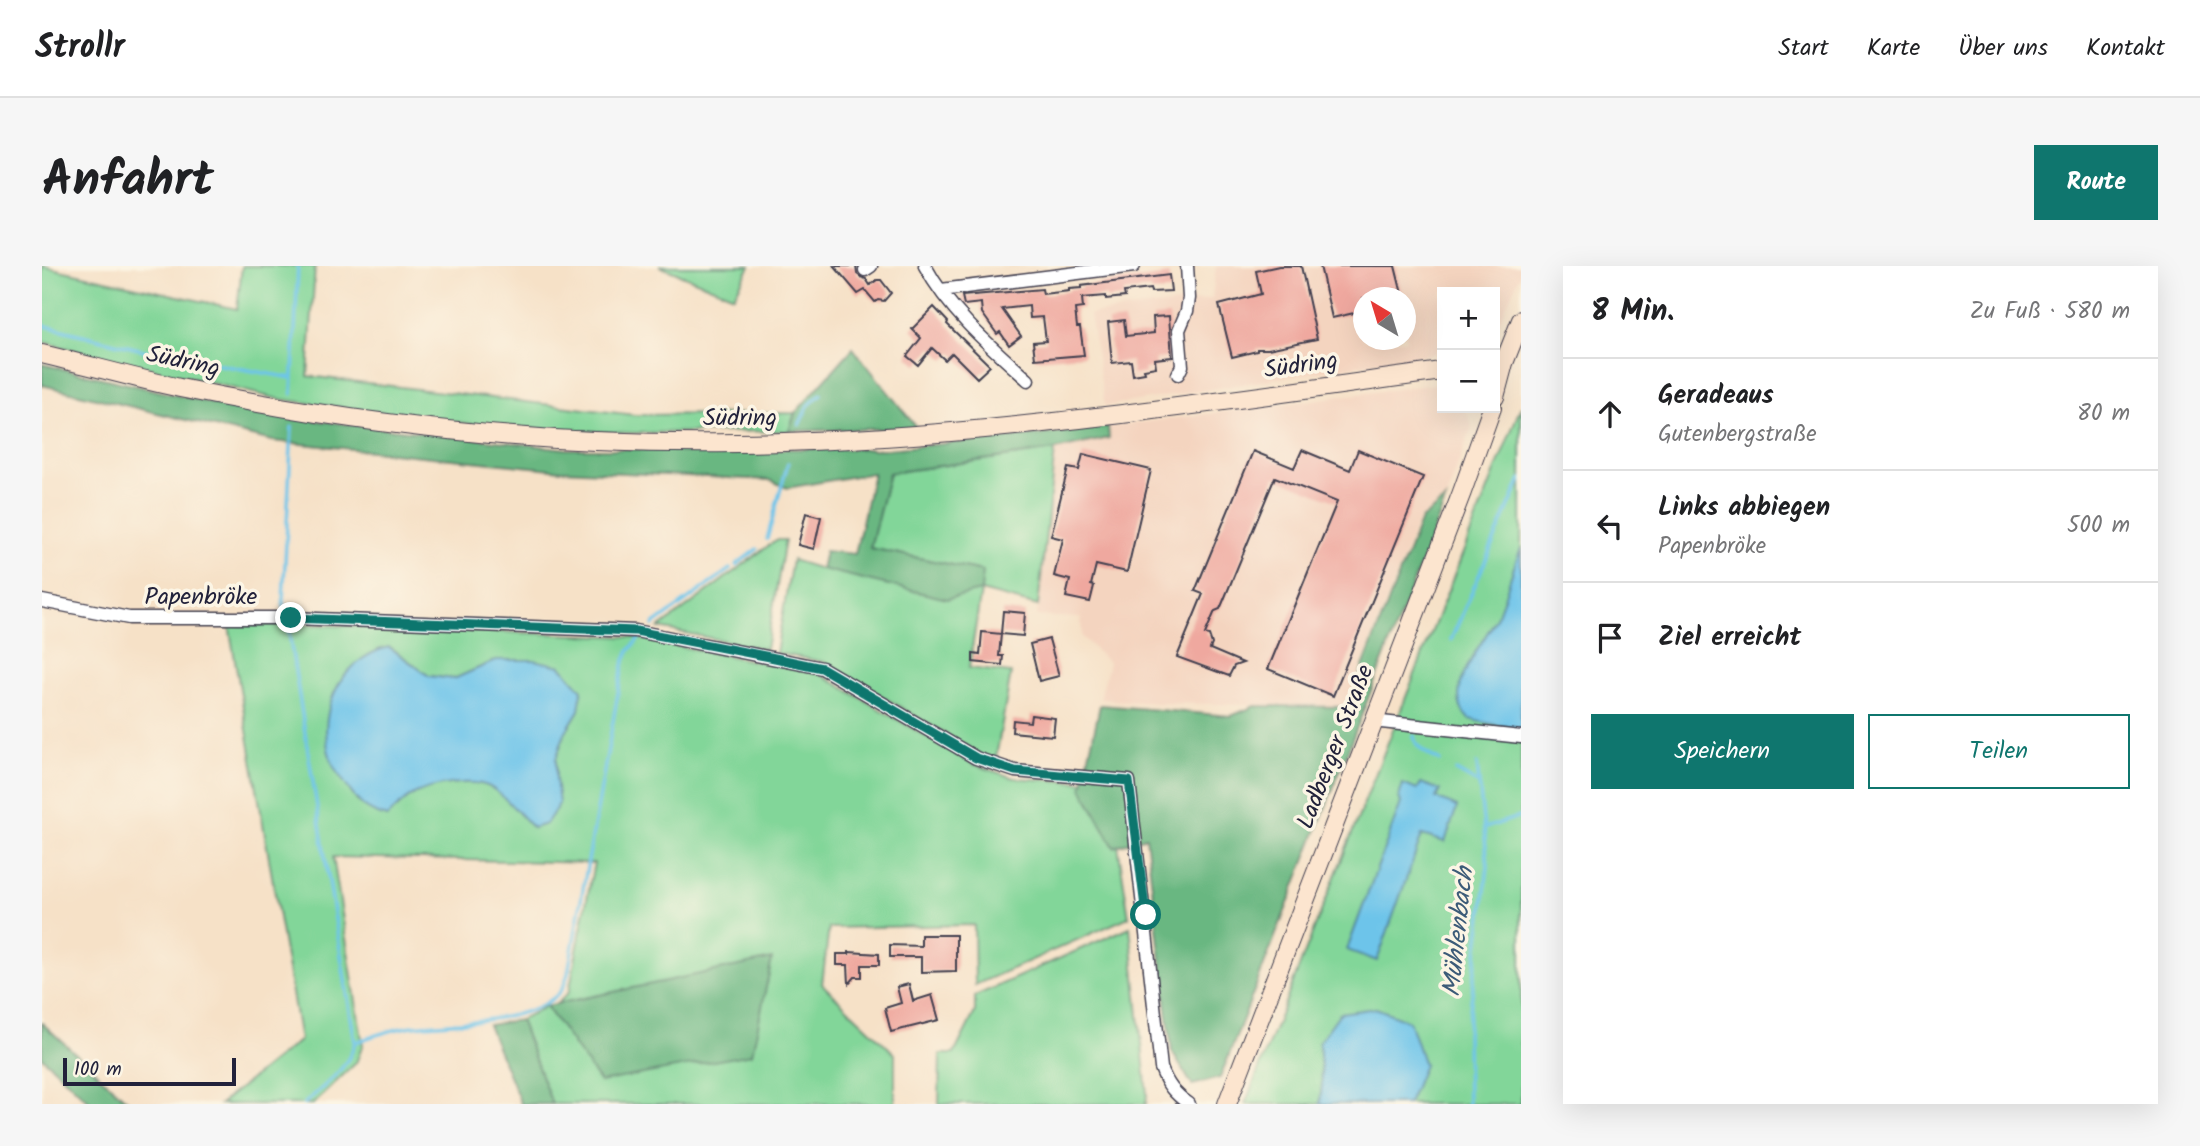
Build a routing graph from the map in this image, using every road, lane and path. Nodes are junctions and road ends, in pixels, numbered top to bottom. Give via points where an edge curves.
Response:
1 (925, 266) edge
2 (1134, 266) edge
3 (1187, 266) edge
4 (941, 290) junction
5 (1521, 320) edge
6 (42, 354) edge
7 (1507, 362) edge
8 (1437, 372) edge
9 (1178, 374) dead end
10 (1028, 380) dead end
11 (1500, 382) edge
12 (1487, 413) edge
13 (42, 601) edge
14 (1372, 721) junction
15 (1521, 737) edge
16 (1189, 1104) edge
17 (1227, 1104) edge

1 - 4 street
2 - 4 street
3 - 9 street via 1189,298 1180,330 1182,366
4 - 10 street via 976,333
5 - 7 main road
6 - 8 main road, Südring via 285,408 494,434 616,442 833,441 1038,425
7 - 11 main road
12 - 14 main road, Ladberger Straße
13 - 16 street, Papenbröke via 129,618 286,618 636,631 822,668 996,766 1129,781 1161,1068 1174,1094
14 - 15 street
14 - 17 main road, Ladberger Straße

